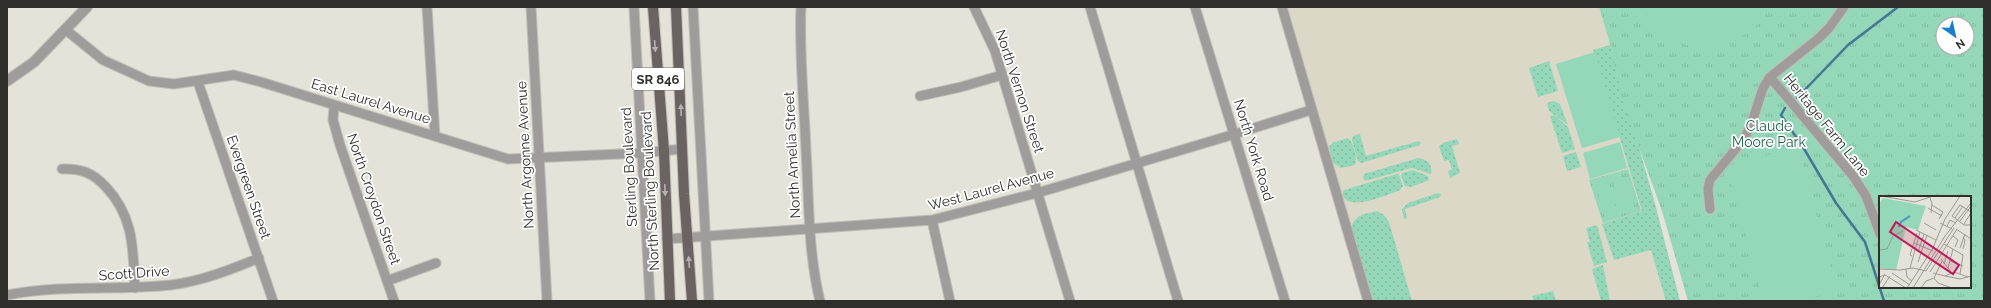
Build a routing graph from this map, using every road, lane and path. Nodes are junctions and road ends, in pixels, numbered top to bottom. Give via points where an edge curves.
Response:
1 (87, 7) edge
2 (427, 7) edge
3 (531, 7) edge
4 (634, 7) edge
5 (653, 7) edge
6 (676, 7) edge
7 (693, 7) edge
8 (801, 7) edge
9 (974, 7) edge
10 (1090, 7) edge
11 (1195, 7) edge
12 (1282, 7) edge
13 (1844, 7) edge
14 (66, 30) junction
15 (1002, 75) junction
16 (1770, 77) junction
17 (7, 81) edge
18 (198, 82) junction
19 (920, 96) dead end
20 (334, 106) junction
21 (1311, 110) junction
22 (1235, 134) junction
23 (435, 136) junction
24 (682, 149) junction
25 (664, 151) junction
26 (642, 153) junction
27 (540, 158) junction
28 (1136, 164) junction
29 (62, 169) dead end
30 (1037, 193) junction
31 (1710, 209) dead end
32 (932, 220) junction
33 (810, 229) junction
34 (1879, 231) edge
35 (706, 236) junction
36 (687, 237) junction
37 (667, 239) junction
38 (259, 258) junction
39 (436, 263) dead end
40 (387, 281) junction
41 (135, 288) junction
42 (7, 295) edge
43 (273, 301) edge
44 (394, 301) edge
45 (547, 301) edge
46 (650, 301) edge
47 (670, 301) edge
48 (692, 301) edge
49 (709, 301) edge
50 (820, 301) edge
51 (950, 301) edge
52 (1070, 301) edge
53 (1178, 301) edge
54 (1285, 301) edge
55 (1368, 301) edge

1 - 14 street
2 - 23 street
3 - 27 street, North Argonne Avenue
4 - 26 street, Sterling Boulevard
5 -> 25 main road, North Sterling Boulevard / SR 846
24 -> 6 main road, SR 846
7 - 35 street
8 - 33 street, North Amelia Street
9 - 15 street, North Vernon Street via 995,50
10 - 28 street
11 - 22 street, North York Road
12 - 21 street
13 - 16 street via 1819,38
14 - 17 street via 34,62
14 - 18 street, East Laurel Avenue via 103,60 149,81 174,84
15 - 19 street
15 - 30 street, North Vernon Street
16 - 31 street via 1763,88 1744,140 1710,180
16 - 34 street, Heritage Farm Lane via 1853,176 1866,196
18 - 20 street, East Laurel Avenue via 213,77 234,75
18 - 38 street, Evergreen Street
20 - 23 street, East Laurel Avenue
20 - 40 street, North Croydon Street via 333,120 340,145
21 - 22 street, West Laurel Avenue
21 - 55 street
22 - 28 street, West Laurel Avenue
22 - 54 street, North York Road
23 - 27 street, East Laurel Avenue via 508,159
24 - 25 street, East Laurel Avenue
24 - 36 main road, SR 846
25 - 26 street, East Laurel Avenue
25 -> 37 main road, North Sterling Boulevard / SR 846
26 - 27 street, East Laurel Avenue
26 - 46 street, Sterling Boulevard
27 - 45 street, North Argonne Avenue
28 - 30 street, West Laurel Avenue
28 - 53 street
29 - 41 street via 76,168 88,172 116,197 129,226
30 - 32 street, West Laurel Avenue
30 - 52 street, North Vernon Street
32 - 33 street, West Laurel Avenue
32 - 51 street
33 - 35 street, West Laurel Avenue
33 - 50 street, North Amelia Street via 812,258
35 - 36 street, West Laurel Avenue
35 - 49 street
36 - 37 street, West Laurel Avenue
48 -> 36 main road, SR 846
37 - 47 main road, North Sterling Boulevard / SR 846
38 - 41 street, Scott Drive via 199,280
38 - 43 street, Evergreen Street
39 - 40 street
40 - 44 street, North Croydon Street
41 - 42 street, Scott Drive

